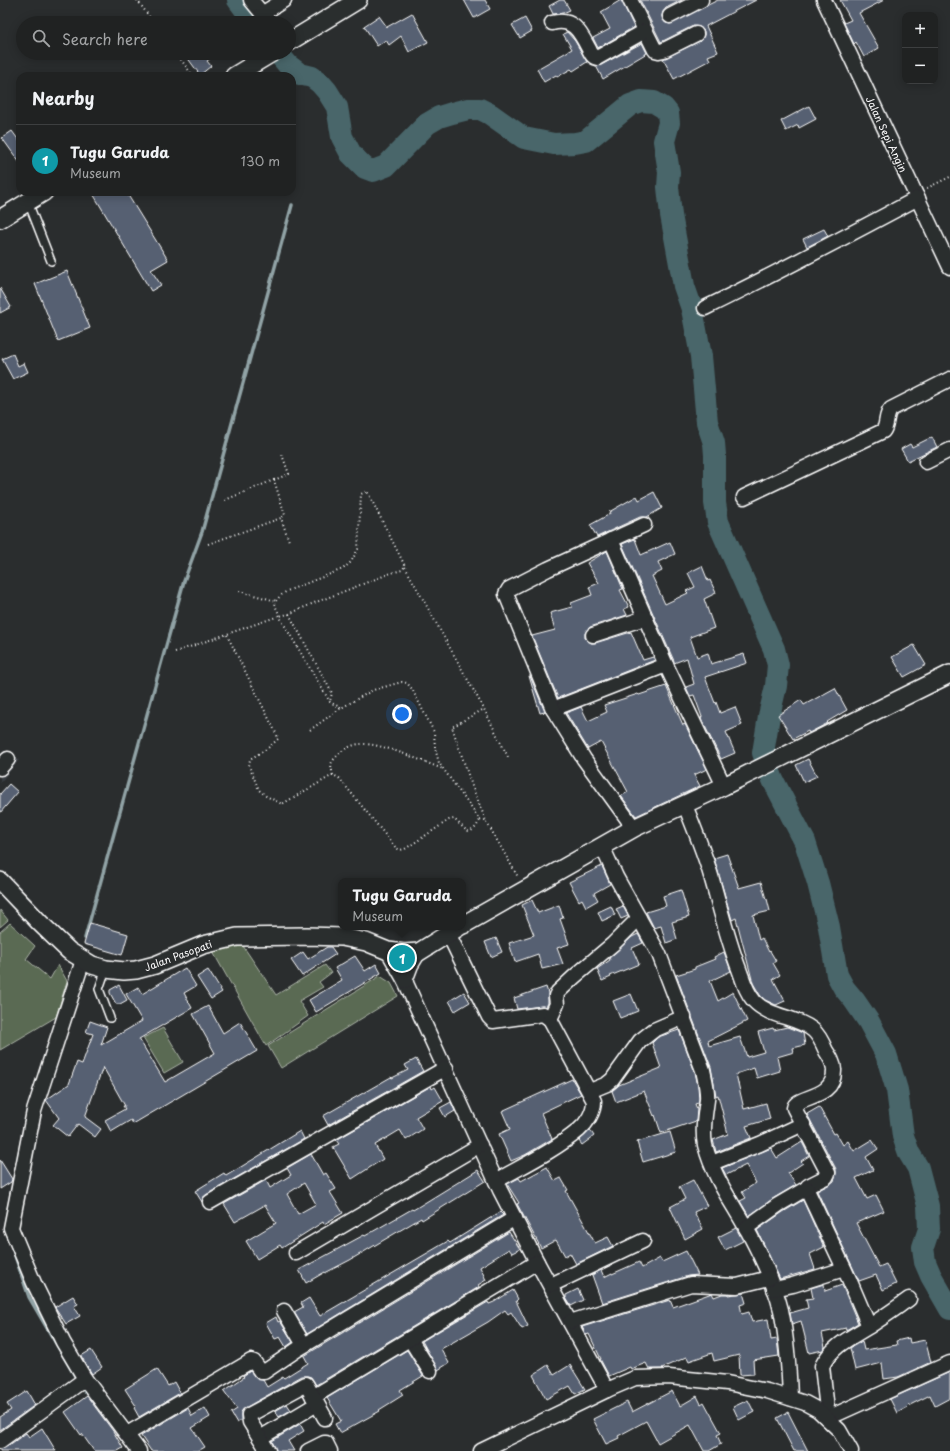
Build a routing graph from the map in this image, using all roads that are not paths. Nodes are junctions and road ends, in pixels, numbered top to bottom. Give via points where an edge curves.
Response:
1 (251, 0) edge
2 (284, 0) edge
3 (358, 0) edge
4 (630, 0) edge
5 (701, 0) edge
6 (824, 0) edge
7 (263, 16) edge
8 (267, 16) edge
9 (670, 16) dead end
10 (552, 23) dead end
11 (645, 31) junction
12 (696, 34) dead end
13 (296, 38) edge
14 (260, 60) edge
15 (240, 72) edge
16 (38, 196) edge
17 (916, 196) junction
18 (28, 202) junction
19 (0, 219) edge
20 (51, 261) dead end
21 (950, 267) edge
22 (705, 308) dead end
23 (950, 379) edge
24 (950, 450) edge
25 (926, 462) dead end
26 (744, 497) dead end
27 (644, 524) dead end
28 (611, 540) junction
29 (645, 618) junction
30 (593, 636) dead end
31 (666, 665) junction
32 (950, 674) edge
33 (552, 709) junction
34 (724, 786) junction
35 (685, 805) junction
36 (634, 828) junction
37 (602, 846) junction
38 (0, 881) edge
39 (639, 918) junction
40 (466, 923) edge
41 (454, 930) edge
42 (388, 951) junction
43 (419, 952) junction
44 (83, 960) junction
45 (106, 969) junction
46 (405, 981) junction
47 (684, 1017) junction
48 (110, 1018) dead end
49 (550, 1019) junction
50 (446, 1068) junction
51 (590, 1091) junction
52 (803, 1124) junction
53 (480, 1146) junction
54 (712, 1163) junction
55 (496, 1181) junction
56 (807, 1188) junction
57 (210, 1202) dead end
58 (514, 1218) junction
59 (6, 1226) edge
60 (746, 1228) junction
61 (642, 1241) dead end
62 (296, 1253) dead end
63 (537, 1262) junction
64 (844, 1269) junction
65 (772, 1283) junction
66 (551, 1285) junction
67 (909, 1299) dead end
68 (284, 1311) dead end
69 (570, 1322) junction
70 (869, 1326) junction
71 (410, 1339) junction
72 (304, 1345) junction
73 (950, 1363) edge
74 (430, 1371) dead end
75 (81, 1381) junction
76 (607, 1390) junction
77 (790, 1398) junction
78 (315, 1400) junction
79 (325, 1418) dead end
80 (828, 1418) junction
81 (127, 1434) junction
82 (260, 1438) junction
83 (0, 1441) edge
84 (139, 1451) edge
85 (268, 1451) edge
86 (308, 1451) edge
87 (330, 1451) edge
88 (481, 1451) edge
89 (851, 1451) edge

1 - 7 street
2 - 8 street
3 - 13 street
4 - 11 street
5 - 9 street
6 - 17 street, Jalan Sepi Angin
10 - 11 street via 564,21 574,26 597,58
11 - 12 street via 655,50 659,51
14 - 15 street
16 - 18 street
17 - 21 street, Jalan Sepi Angin
17 - 22 street via 755,278
18 - 19 street
18 - 20 lane
23 - 26 street via 888,411 883,431
24 - 25 street
27 - 28 street
28 - 29 street
28 - 33 street via 548,569 510,589 506,594
29 - 30 street
29 - 31 street
31 - 33 street
31 - 34 street
32 - 34 street
33 - 36 street via 584,759
34 - 35 street
35 - 36 street
35 - 52 street via 710,874 727,937 747,992 762,1008 814,1031 833,1064 833,1080 828,1088 794,1105
36 - 37 street
37 - 39 street
37 - 40 street
38 - 44 street, Jalan Pasopati via 69,951
39 - 47 street via 658,954
39 - 49 street via 558,992 557,1004
41 - 43 street
41 - 49 street via 489,1017 493,1021 544,1014
42 - 43 street, Jalan Pasopati
42 - 45 street, Jalan Pasopati via 366,942 342,937 237,937 203,946 136,970
42 - 46 street
43 - 46 street
44 - 45 street, Jalan Pasopati
44 - 59 street via 34,1111
45 - 48 lane via 99,990
46 - 50 street
47 - 51 street via 654,1030 640,1041 612,1080
47 - 54 street via 707,1088 704,1132 705,1146
49 - 51 street
50 - 53 street
50 - 57 street
51 - 55 street via 594,1108 580,1130
52 - 54 street
52 - 56 street via 828,1174
53 - 55 street
53 - 62 street
54 - 60 street via 719,1184
55 - 58 street
56 - 60 street
56 - 64 street
58 - 63 street
58 - 72 street
59 - 75 street
60 - 65 street
61 - 66 street
63 - 66 street
63 - 71 street
64 - 65 street via 793,1285
64 - 70 street
65 - 69 street via 737,1286 691,1284
65 - 77 street via 781,1310
66 - 69 street
67 - 70 street
68 - 72 street
69 - 76 street
70 - 80 street via 832,1351 822,1366
71 - 74 street
71 - 78 street
72 - 81 street via 264,1372 251,1361
73 - 80 street
75 - 81 street
75 - 83 street
76 - 77 street via 635,1378 669,1377 727,1383
76 - 88 street
77 - 80 street via 805,1403
78 - 79 street
78 - 82 street
78 - 82 street via 304,1384 249,1416
80 - 89 street via 839,1430
81 - 84 street
82 - 85 street
86 - 87 street via 326,1443

